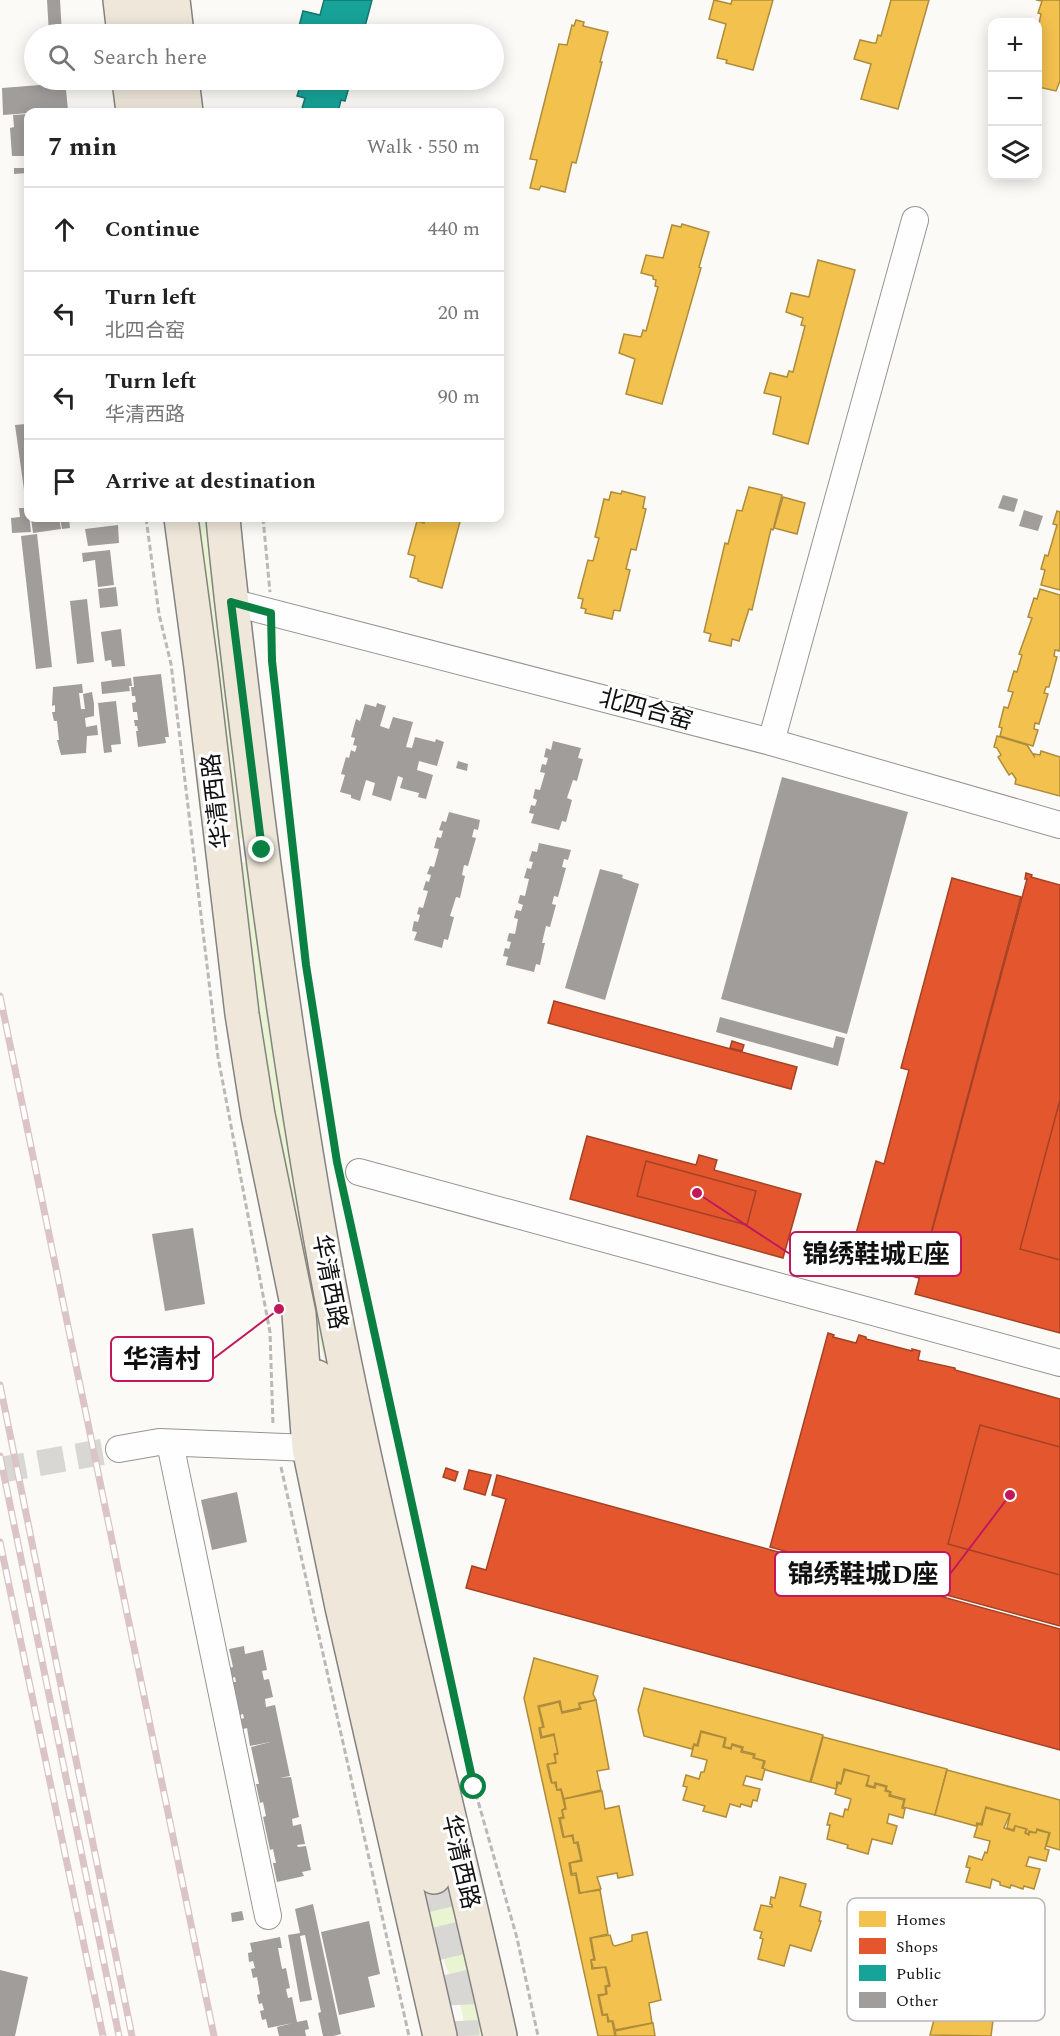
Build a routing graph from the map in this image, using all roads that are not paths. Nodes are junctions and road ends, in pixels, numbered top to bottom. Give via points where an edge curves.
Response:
1 (120, 0) edge
2 (148, 0) edge
3 (173, 0) edge
4 (194, 0) edge
5 (123, 24) edge
6 (151, 24) edge
7 (176, 24) edge
8 (197, 24) edge
9 (130, 90) edge
10 (158, 90) edge
11 (183, 90) edge
12 (204, 90) edge
13 (132, 108) edge
14 (160, 108) edge
15 (186, 108) edge
16 (206, 108) edge
17 (915, 220) dead end
18 (182, 522) edge
19 (223, 522) edge
20 (231, 602) junction
21 (771, 742) junction
22 (1060, 825) edge
23 (347, 1176) road end
24 (299, 1314) junction
25 (1060, 1363) edge
26 (170, 1443) junction
27 (293, 1448) junction
28 (118, 1449) tunnel mouth
29 (434, 1877) tunnel mouth
30 (268, 1916) dead end
31 (440, 2036) edge
32 (500, 2036) edge

1 - 5 main road
2 - 6 main road
3 - 7 main road
4 - 8 main road
9 - 13 main road
10 - 14 main road
11 - 15 main road
12 - 16 main road
17 - 21 street
18 - 24 main road, 华清西路 via 242,1014 262,1137
19 - 20 main road, 华清西路
20 - 21 street, 北四合窑
20 - 32 main road, 华清西路 via 280,991 328,1281
21 - 22 street, 北四合窑
23 - 25 street
24 - 27 main road, 华清西路
24 - 29 main road via 326,1407
26 - 27 street
26 - 28 street
26 - 30 street
27 - 31 main road, 华清西路 via 342,1607

